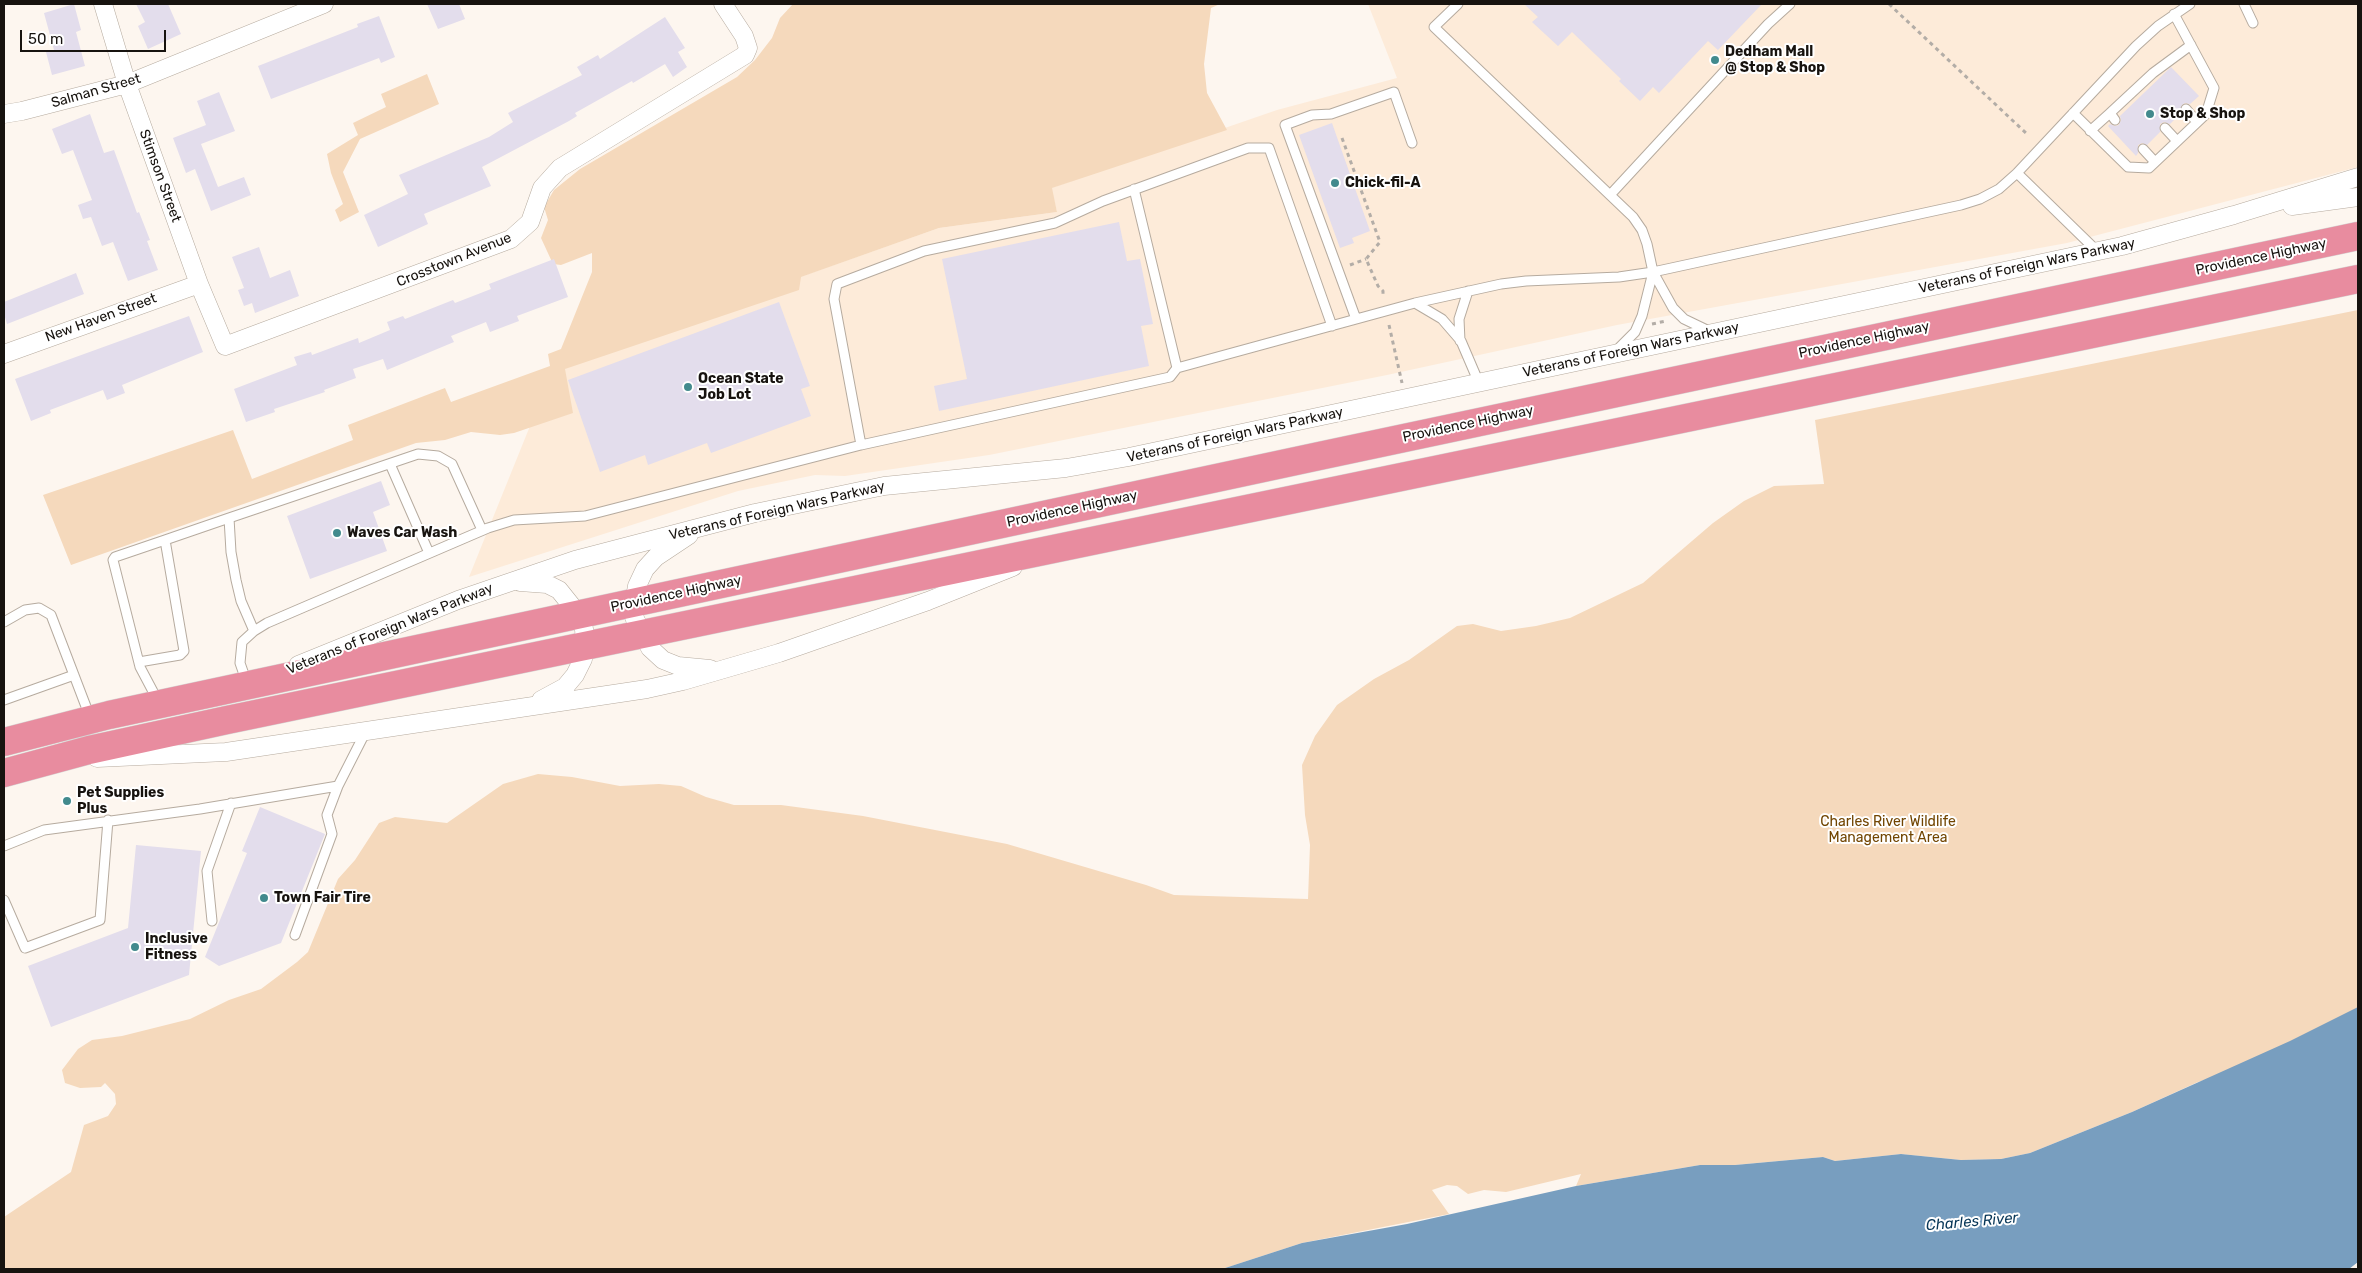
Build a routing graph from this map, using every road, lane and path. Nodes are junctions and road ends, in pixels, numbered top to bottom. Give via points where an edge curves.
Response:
1 (103, 4) edge
2 (324, 4) edge
3 (723, 4) edge
4 (1458, 4) edge
5 (1790, 4) edge
6 (1889, 4) edge
7 (2190, 4) edge
8 (2244, 4) edge
9 (2174, 14) junction
10 (2253, 23) dead end
11 (2190, 46) junction
12 (127, 84) junction
13 (2186, 109) dead end
14 (2073, 113) junction
15 (4, 114) edge
16 (2197, 122) junction
17 (2165, 128) dead end
18 (2090, 131) junction
19 (2028, 135) dead end
20 (1342, 138) dead end
21 (2177, 141) junction
22 (1412, 143) dead end
23 (2143, 149) dead end
24 (2155, 162) junction
25 (2017, 173) junction
26 (2358, 177) edge
27 (1134, 189) junction
28 (1610, 194) junction
29 (2358, 197) edge
30 (2234, 215) junction
31 (2358, 236) edge
32 (2097, 251) junction
33 (1366, 259) junction
34 (1346, 267) dead end
35 (1653, 272) junction
36 (2358, 279) edge
37 (199, 284) junction
38 (1468, 291) junction
39 (1383, 298) dead end
40 (1415, 303) junction
41 (1356, 319) junction
42 (1666, 321) dead end
43 (1650, 324) dead end
44 (1389, 325) dead end
45 (1332, 326) junction
46 (1714, 333) junction
47 (1460, 341) junction
48 (225, 346) joint
49 (4, 354) edge
50 (1611, 355) junction
51 (1178, 368) junction
52 (1402, 383) dead end
53 (1479, 383) junction
54 (861, 445) junction
55 (390, 464) junction
56 (229, 518) junction
57 (709, 525) junction
58 (482, 530) junction
59 (165, 540) junction
60 (1064, 546) junction
61 (429, 553) junction
62 (496, 586) junction
63 (634, 603) junction
64 (579, 615) junction
65 (4, 622) edge
66 (254, 631) junction
67 (641, 634) junction
68 (585, 645) junction
69 (139, 662) junction
70 (727, 669) junction
71 (74, 674) junction
72 (248, 686) junction
73 (4, 700) edge
74 (159, 705) junction
75 (519, 708) junction
76 (91, 720) junction
77 (366, 730) junction
78 (4, 742) edge
79 (55, 758) junction
80 (4, 773) edge
81 (338, 786) junction
82 (231, 803) junction
83 (108, 820) junction
84 (4, 846) edge
85 (4, 900) edge
86 (212, 921) dead end
87 (295, 935) dead end

1 - 12 street, Stimson Street
2 - 12 street, Salman Street
3 - 48 street, Crosstown Avenue via 744,36 748,48 745,55 560,168 542,188 530,222 511,239
4 - 28 lane via 1434,27
5 - 28 lane
6 - 19 path
7 - 9 lane
8 - 10 lane
9 - 11 lane
9 - 14 lane via 2136,46
11 - 16 lane via 2214,88 2206,114
11 - 18 lane via 2113,116
12 - 15 street, Salman Street
12 - 37 street, Stimson Street
13 - 16 lane
14 - 18 lane
14 - 25 lane
16 - 21 lane
17 - 21 lane
18 - 24 lane via 2128,167 2148,168
20 - 33 path via 1380,242
21 - 24 lane
22 - 41 lane via 1394,92 1331,114 1312,115 1285,125
23 - 24 lane
25 - 32 lane
25 - 35 lane via 1999,189 1961,205
26 - 30 street, Veterans of Foreign Wars Parkway
27 - 45 lane via 1248,148 1269,148
27 - 51 lane
27 - 54 lane via 1055,223 924,251 837,284 834,299
28 - 35 lane via 1642,230
29 - 30 street, Veterans of Foreign Wars Parkway
30 - 32 street, Veterans of Foreign Wars Parkway
31 - 63 highway, Providence Highway
32 - 46 street, Veterans of Foreign Wars Parkway
33 - 34 path
33 - 39 path via 1383,291
35 - 38 lane via 1518,282
35 - 46 lane via 1663,293 1682,318
35 - 50 lane via 1642,316 1634,332
36 - 60 highway
37 - 48 street, Stimson Street
37 - 49 street, New Haven Street
38 - 40 lane
38 - 47 lane via 1459,319
40 - 41 lane
40 - 47 lane via 1442,319
41 - 45 lane
42 - 43 path
44 - 52 path
45 - 51 lane
46 - 50 street, Veterans of Foreign Wars Parkway
47 - 53 lane
50 - 53 street, Veterans of Foreign Wars Parkway
51 - 54 lane via 1170,377 1155,381
53 - 57 street, Veterans of Foreign Wars Parkway via 1098,463 884,486
54 - 58 lane via 585,516 514,520
55 - 56 lane
55 - 58 lane via 418,454 438,456 452,464
55 - 61 lane
56 - 59 lane
56 - 66 lane via 240,601
57 - 62 street, Veterans of Foreign Wars Parkway via 575,560
57 - 63 street via 656,557 645,569
58 - 61 lane
59 - 69 lane via 184,651 180,655
59 - 69 lane via 113,560
60 - 67 highway
60 - 70 street via 928,601
61 - 66 lane
62 - 64 street via 522,582 547,584 559,590
62 - 72 street, Veterans of Foreign Wars Parkway
63 - 64 highway, Providence Highway
63 - 67 street via 634,617
64 - 68 street
64 - 72 highway, Veterans of Foreign Wars Parkway
65 - 71 lane via 24,610 39,608 51,615
66 - 72 lane via 242,642 240,662
67 - 68 highway
67 - 70 street via 650,648 664,660 678,666
68 - 75 street via 583,659 565,687
68 - 79 highway
69 - 74 lane
70 - 75 street via 647,689
71 - 73 lane
71 - 76 lane
72 - 74 highway, Veterans of Foreign Wars Parkway
74 - 76 highway, Veterans of Foreign Wars Parkway
75 - 77 street
76 - 78 highway, Veterans of Foreign Wars Parkway
77 - 79 street via 199,754
77 - 81 lane
79 - 80 highway
81 - 82 lane
81 - 87 lane via 328,815 332,834
82 - 83 lane
82 - 86 lane via 207,871
83 - 84 lane via 44,830
83 - 85 lane via 100,920 25,948

